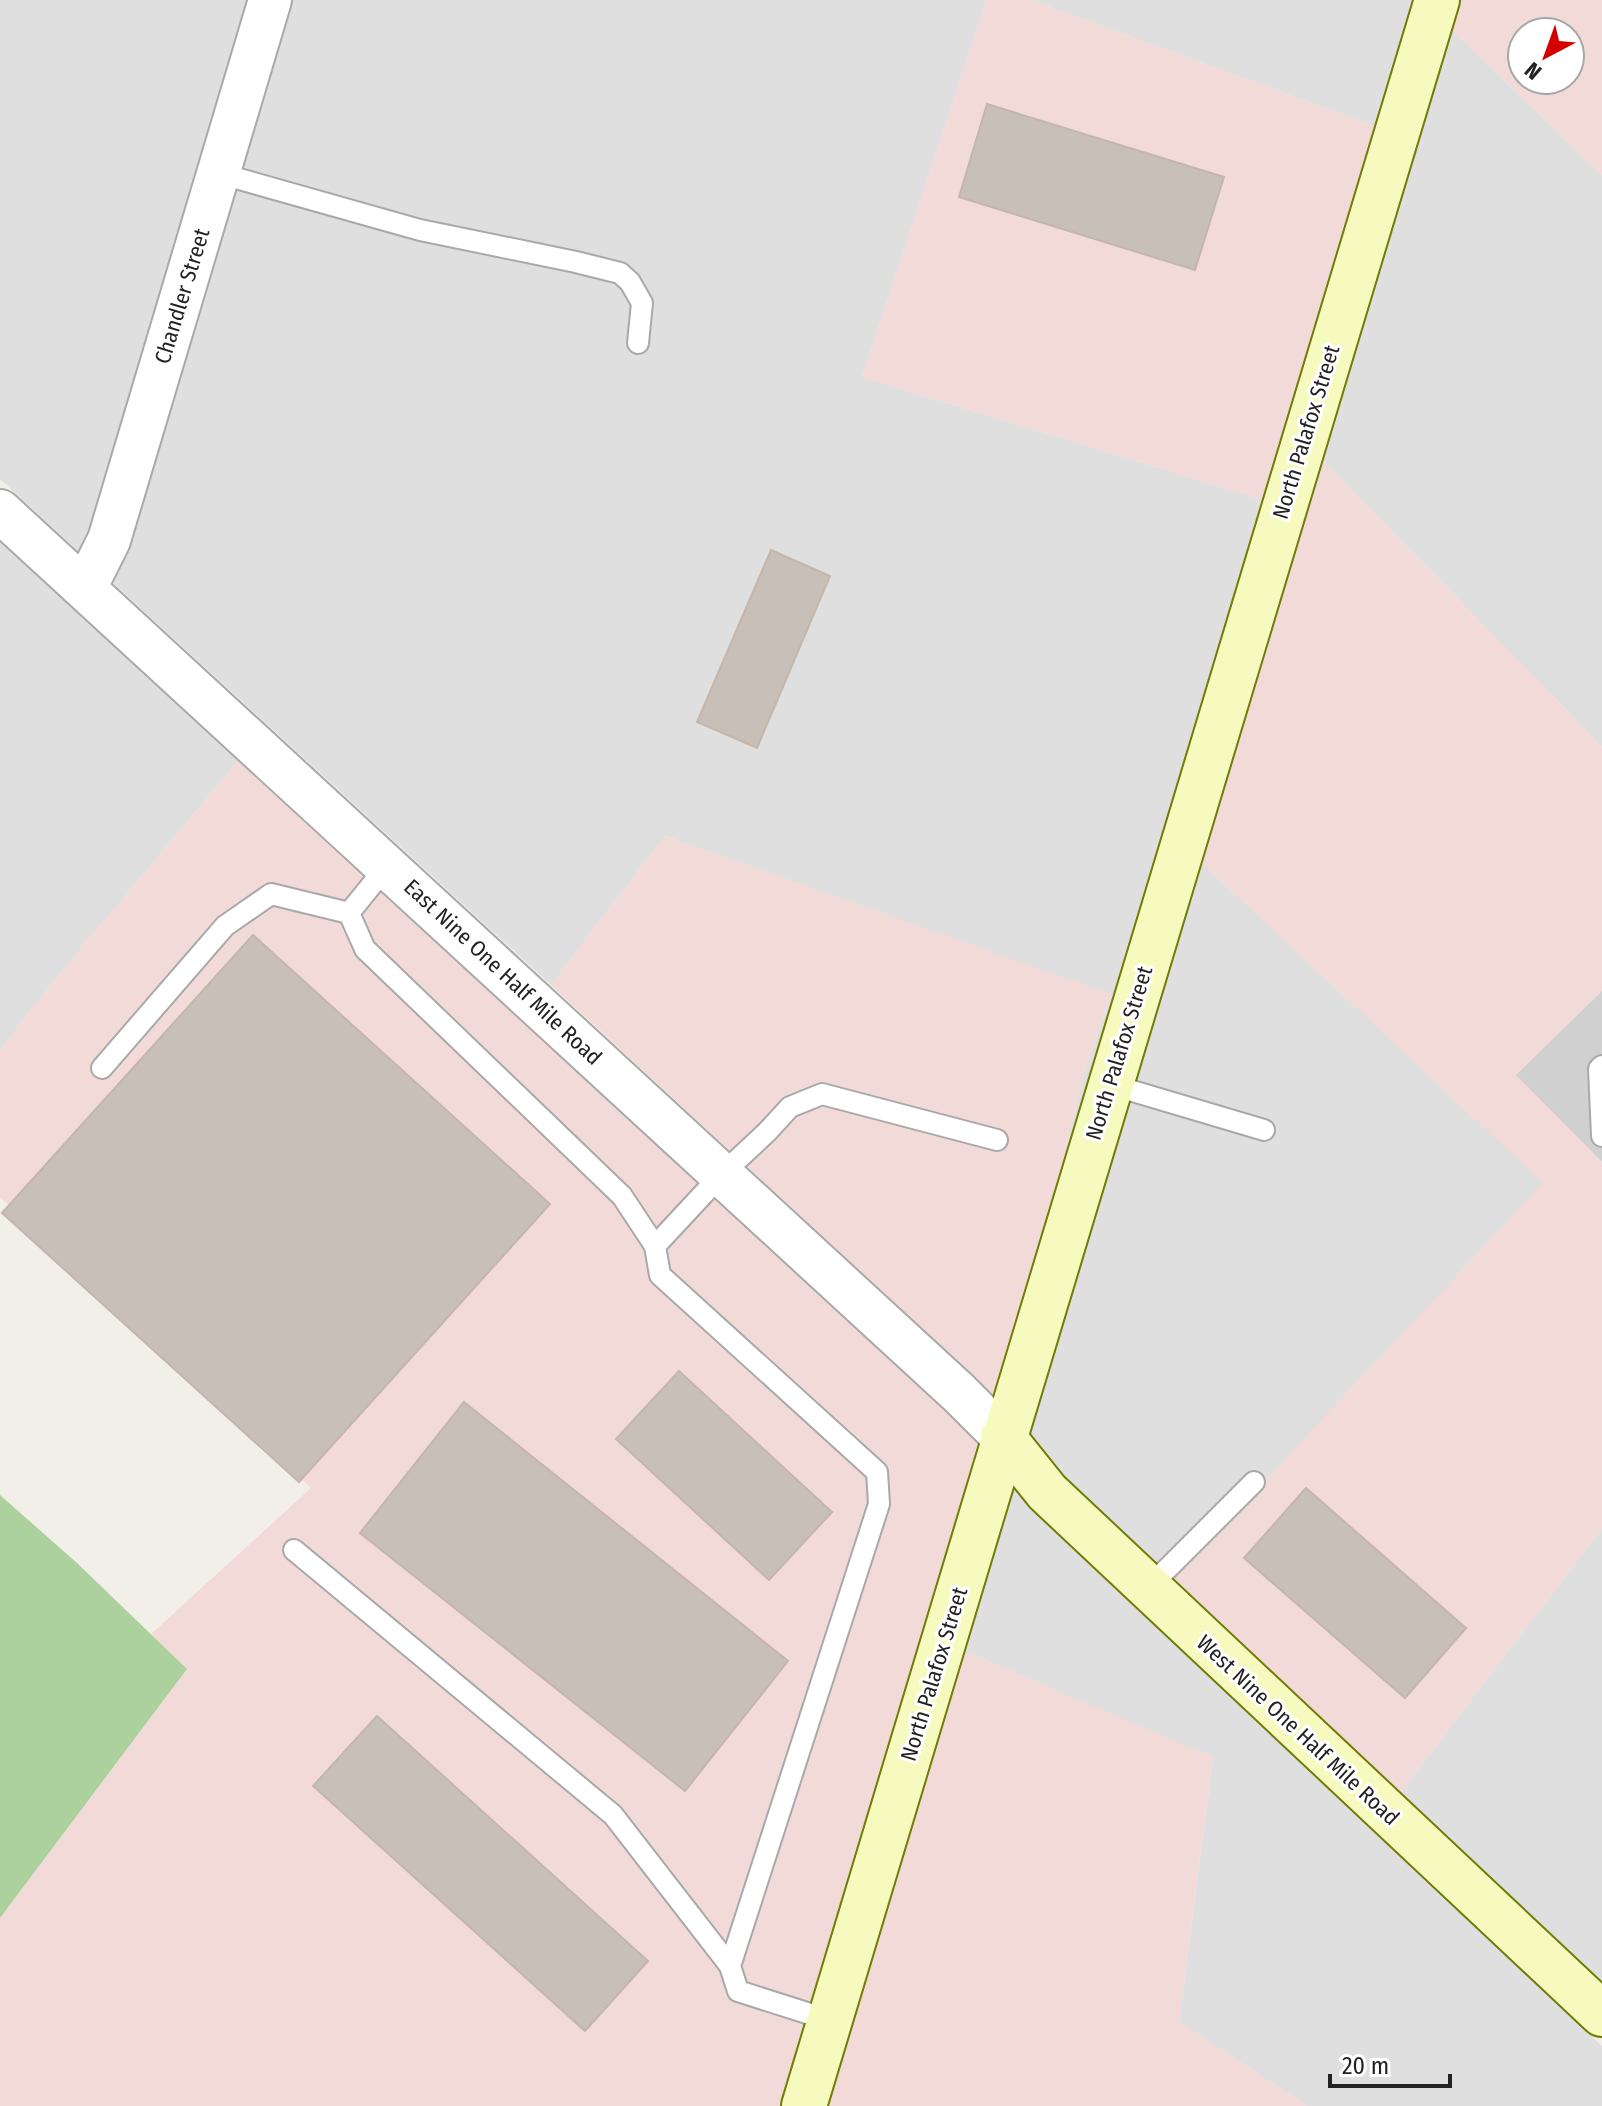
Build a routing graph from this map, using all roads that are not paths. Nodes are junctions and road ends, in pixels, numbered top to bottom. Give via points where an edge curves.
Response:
1 (270, 0) edge
2 (1437, 0) edge
3 (218, 173) junction
4 (638, 343) dead end
5 (0, 511) edge
6 (82, 586) junction
7 (387, 866) junction
8 (349, 913) junction
9 (1602, 1066) edge
10 (102, 1068) dead end
11 (1109, 1084) junction
12 (1264, 1130) dead end
13 (1602, 1136) edge
14 (997, 1140) dead end
15 (722, 1174) junction
16 (655, 1246) junction
17 (1003, 1437) junction
18 (1254, 1482) dead end
19 (294, 1550) dead end
20 (1148, 1588) junction
21 (730, 1966) junction
22 (1602, 2014) edge
23 (829, 2020) junction
24 (804, 2106) edge

1 - 3 street, Chandler Street
2 - 11 main road, North Palafox Street
3 - 4 lane via 420,230 620,273 642,303
3 - 6 street, Chandler Street via 109,540
5 - 6 street, East Nine One Half Mile Road
6 - 7 street, East Nine One Half Mile Road
7 - 8 lane
7 - 15 street, East Nine One Half Mile Road
8 - 10 lane via 271,894 225,926
8 - 16 lane via 365,949 622,1196
9 - 13 lane
11 - 12 lane
11 - 17 main road, North Palafox Street
14 - 15 lane via 822,1094 790,1107
15 - 16 lane
15 - 17 street, East Nine One Half Mile Road
16 - 21 lane via 660,1275 877,1472 879,1504
17 - 20 main road, West Nine One Half Mile Road via 1047,1492
17 - 23 main road, North Palafox Street
18 - 20 lane
19 - 21 lane via 613,1815
20 - 22 main road, West Nine One Half Mile Road
21 - 23 lane via 738,1991
23 - 24 main road, North Palafox Street

